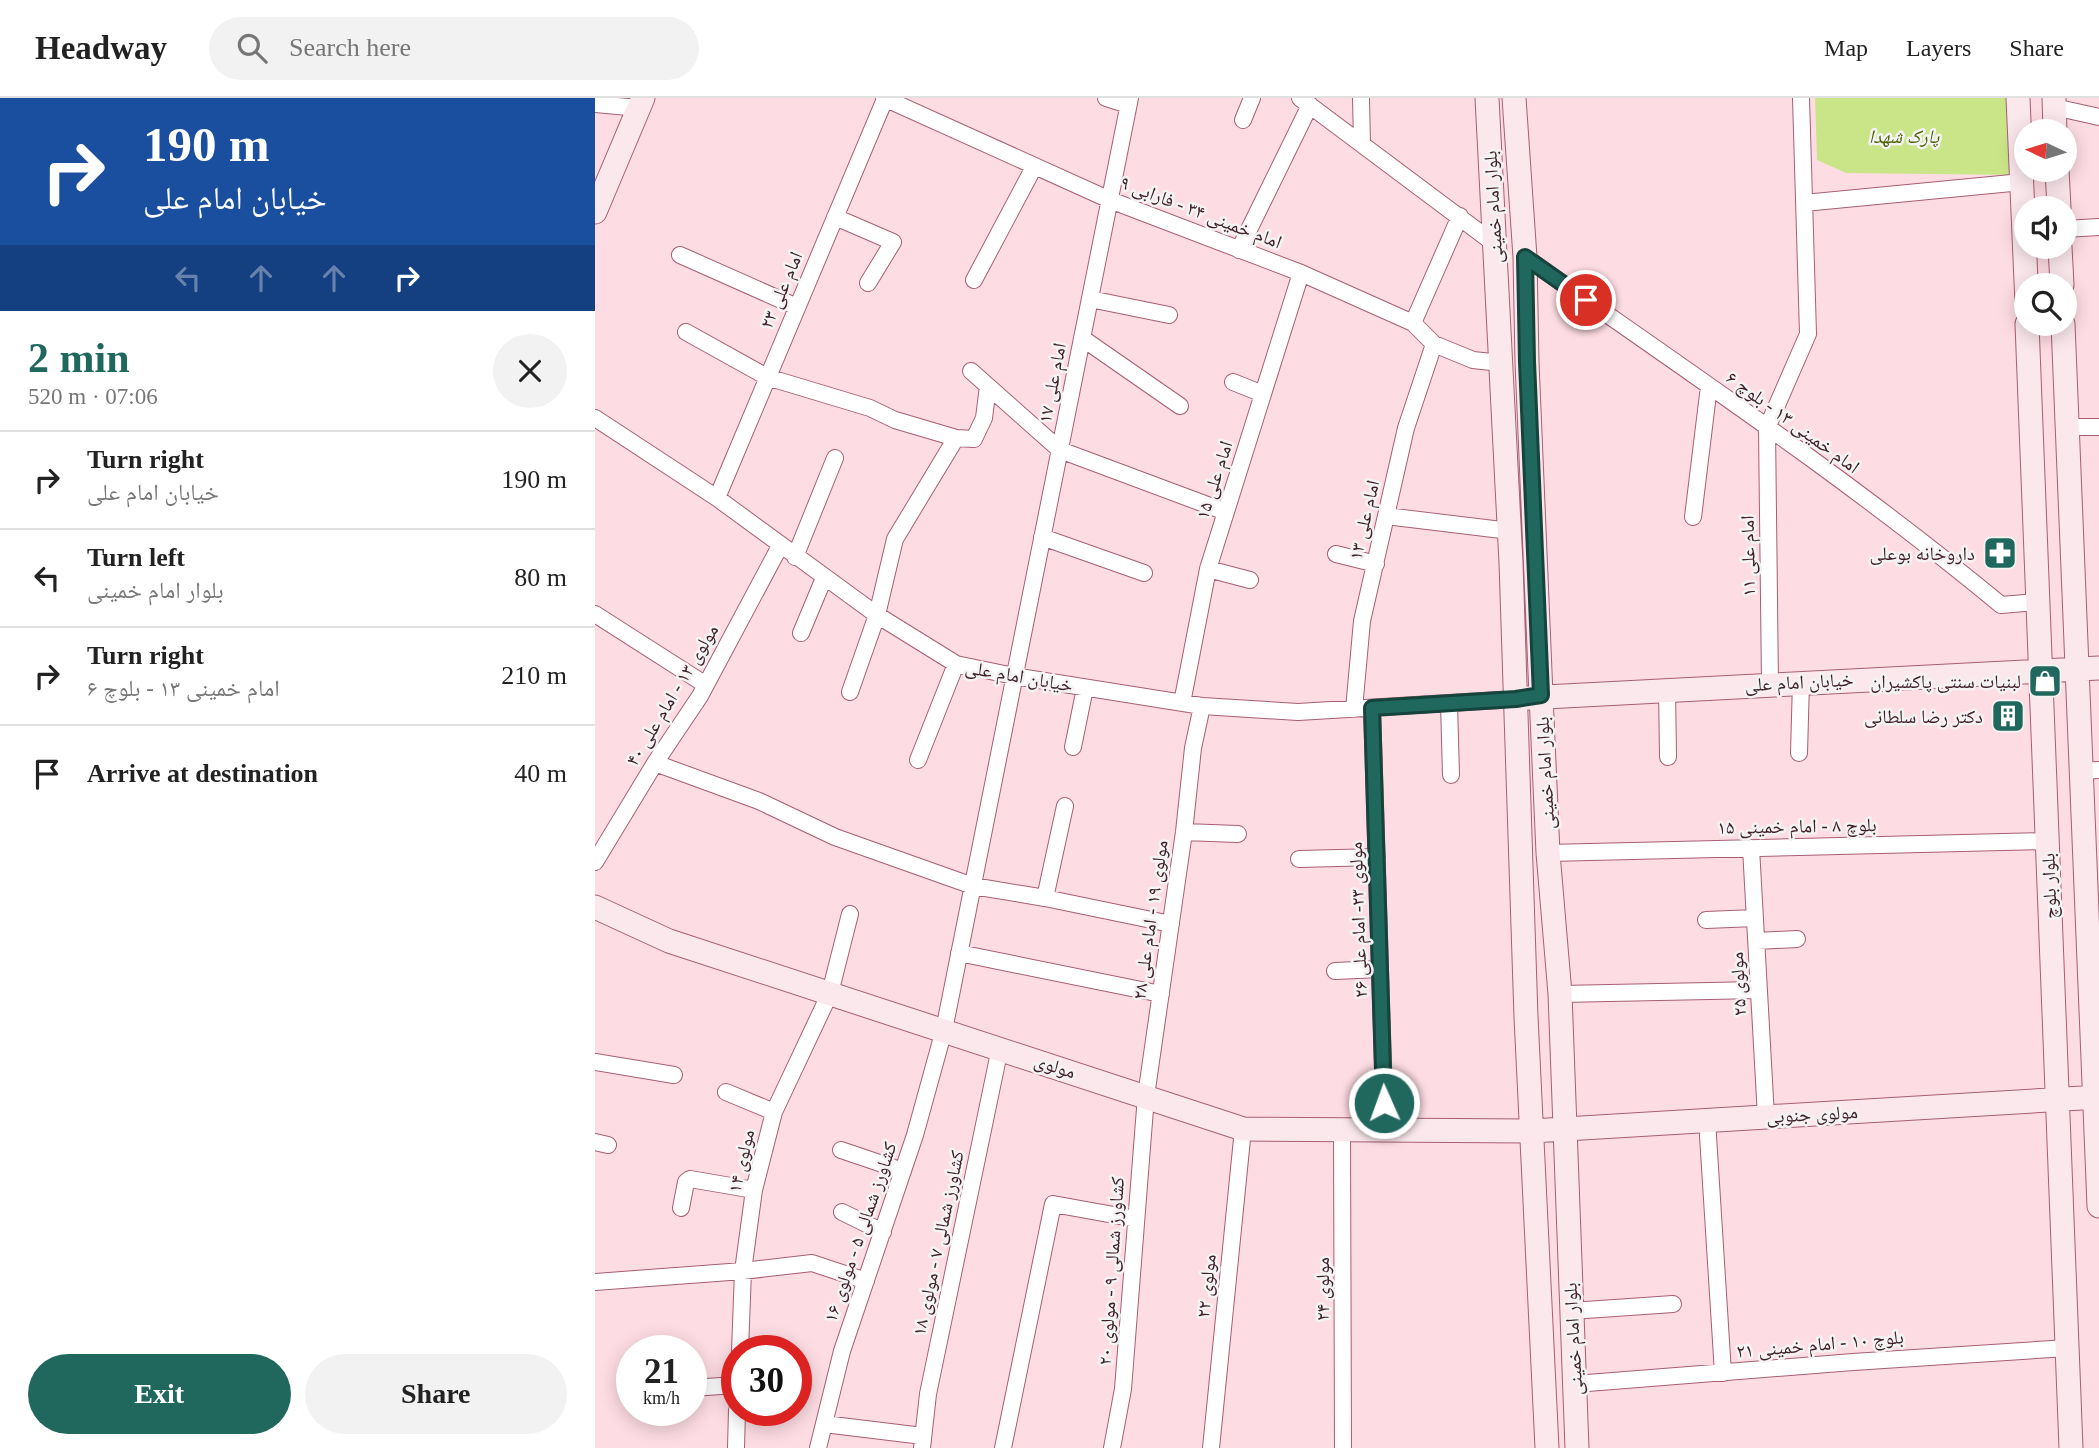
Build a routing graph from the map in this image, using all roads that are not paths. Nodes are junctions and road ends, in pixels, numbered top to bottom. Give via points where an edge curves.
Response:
1 (885, 98) edge
2 (1106, 98) edge
3 (1252, 98) edge
4 (1361, 98) edge
5 (1487, 98) edge
6 (1514, 98) edge
7 (1801, 98) edge
8 (2018, 98) edge
9 (1129, 101) edge
10 (1305, 102) edge
11 (641, 103) edge
12 (2054, 103) edge
13 (595, 104) edge
14 (2099, 117) edge
15 (2019, 119) edge
16 (1243, 120) dead end
17 (1362, 144) junction
18 (1034, 166) junction
19 (2022, 182) joint
20 (1109, 200) junction
21 (1804, 203) junction
22 (595, 212) edge
23 (1459, 216) junction
24 (835, 217) junction
25 (2099, 227) edge
26 (2077, 228) edge
27 (1495, 244) junction
28 (1239, 250) junction
29 (680, 255) dead end
30 (1525, 257) junction
31 (1301, 273) junction
32 (2026, 273) edge
33 (974, 280) dead end
34 (868, 283) dead end
35 (1090, 299) junction
36 (797, 307) junction
37 (1169, 315) dead end
38 (1413, 323) junction
39 (686, 332) dead end
40 (2027, 336) edge
41 (2064, 336) edge
42 (1082, 338) junction
43 (1434, 344) junction
44 (1501, 363) junction
45 (971, 371) dead end
46 (767, 377) junction
47 (1233, 382) dead end
48 (988, 386) junction
49 (1709, 386) junction
50 (1263, 394) junction
51 (1181, 406) dead end
52 (595, 418) edge
53 (2068, 427) junction
54 (2099, 427) edge
55 (1767, 428) junction
56 (956, 438) junction
57 (1060, 450) junction
58 (835, 458) dead end
59 (716, 498) junction
60 (1226, 512) junction
61 (1386, 516) junction
62 (1693, 517) dead end
63 (1510, 531) junction
64 (1042, 537) junction
65 (780, 546) junction
66 (1336, 554) dead end
67 (795, 557) junction
68 (1375, 564) junction
69 (1208, 569) junction
70 (1144, 573) dead end
71 (824, 578) junction
72 (1250, 580) dead end
73 (2038, 602) junction
74 (595, 614) edge
75 (877, 615) junction
76 (801, 633) dead end
77 (956, 664) junction
78 (2088, 668) edge
79 (2041, 670) junction
80 (1014, 676) junction
81 (1801, 682) junction
82 (1770, 684) junction
83 (706, 685) junction
84 (1085, 688) junction
85 (1667, 689) junction
86 (850, 692) dead end
87 (1541, 695) junction
88 (1516, 699) junction
89 (1182, 703) junction
90 (1449, 703) junction
91 (1202, 706) junction
92 (1372, 708) junction
93 (1354, 709) junction
94 (1073, 747) dead end
95 (1800, 753) dead end
96 (1668, 757) dead end
97 (918, 760) dead end
98 (655, 763) junction
99 (2094, 774) edge
100 (1451, 775) dead end
101 (1065, 806) dead end
102 (1184, 832) junction
103 (1238, 834) dead end
104 (2047, 841) junction
105 (1751, 848) junction
106 (1548, 853) junction
107 (1377, 857) junction
108 (1299, 859) dead end
109 (595, 862) edge
110 (973, 886) junction
111 (1045, 898) junction
112 (595, 907) edge
113 (850, 914) dead end
114 (1755, 918) junction
115 (1706, 920) dead end
116 (1171, 924) junction
117 (1797, 939) dead end
118 (1757, 941) junction
119 (959, 953) junction
120 (1380, 969) junction
121 (1335, 971) dead end
122 (1759, 990) junction
123 (830, 993) junction
124 (1161, 994) junction
125 (1560, 994) junction
126 (944, 1030) junction
127 (1000, 1048) junction
128 (595, 1062) edge
129 (674, 1075) dead end
130 (726, 1091) dead end
131 (1146, 1096) junction
132 (2097, 1097) edge
133 (2058, 1099) junction
134 (774, 1112) junction
135 (1766, 1117) junction
136 (1707, 1120) junction
137 (1243, 1129) junction
138 (1342, 1129) junction
139 (1565, 1129) junction
140 (1385, 1130) junction
141 (1532, 1131) junction
142 (841, 1150) dead end
143 (903, 1171) junction
144 (754, 1190) junction
145 (2099, 1206) edge
146 (681, 1208) dead end
147 (842, 1212) dead end
148 (1136, 1219) junction
149 (883, 1232) junction
150 (743, 1270) junction
151 (866, 1281) junction
152 (595, 1282) edge
153 (1672, 1304) dead end
154 (1571, 1311) junction
155 (741, 1335) edge
156 (2068, 1348) junction
157 (1723, 1373) junction
158 (1575, 1384) junction
159 (824, 1424) junction
160 (737, 1426) edge
161 (923, 1442) edge
162 (736, 1448) edge
163 (818, 1448) edge
164 (1003, 1448) edge
165 (1112, 1448) edge
166 (1211, 1448) edge
167 (1343, 1448) edge
168 (1547, 1448) edge
169 (1577, 1448) edge
170 (2071, 1448) edge

1 - 18 street, امام خمینی ۳۴ - فارابی ۹
1 - 24 street, امام علی ۲۳
2 - 9 street
3 - 16 street
4 - 17 street
5 - 27 main road, بلوار امام خمینی
6 - 30 main road, بلوار امام خمینی
7 - 21 street
8 - 15 main road
9 - 20 street, امام علی ۱۷
10 - 17 street
10 - 28 street
11 - 13 street
11 - 22 main road
12 - 14 street
17 - 23 street
18 - 20 street, امام خمینی ۳۴ - فارابی ۹
18 - 33 street
19 - 21 street
19 - 32 main road
20 - 28 street, امام خمینی ۳۴ - فارابی ۹
20 - 35 street, امام علی ۱۷
21 - 55 street via 1808,334
23 - 27 street
23 - 38 street
24 - 34 street via 893,242
24 - 36 street, امام علی ۲۳
25 - 26 street
27 - 44 main road, بلوار امام خمینی
28 - 31 street, امام خمینی ۳۴ - فارابی ۹
29 - 36 street
30 - 49 street, امام خمینی ۱۳ - بلوچ ۶
30 - 87 main road, بلوار امام خمینی
31 - 38 street, امام خمینی ۳۴ - فارابی ۹
31 - 50 street, امام علی ۱۵
35 - 37 street
35 - 42 street, امام علی ۱۷
36 - 46 street, امام علی ۲۳
38 - 43 street, امام خمینی ۳۴ - فارابی ۹
39 - 46 street
40 - 73 main road, بلوار بلوچ
41 - 53 main road, بلوار بلوچ
42 - 51 street
42 - 57 street, امام علی ۱۷
43 - 44 street, امام خمینی ۳۴ - فارابی ۹ via 1473,360
43 - 61 street, امام علی ۱۳ via 1406,428
44 - 63 main road, بلوار امام خمینی
45 - 48 street
46 - 56 street
46 - 59 street, امام علی ۲۳
47 - 50 street
48 - 56 street via 984,418 974,439
48 - 57 street
49 - 55 street, امام خمینی ۱۳ - بلوچ ۶
49 - 62 street
50 - 60 street, امام علی ۱۵
52 - 59 street, خیابان امام علی
53 - 54 street
53 - 78 main road, بلوار بلوچ
55 - 73 street, امام خمینی ۱۳ - بلوچ ۶ via 2001,606
55 - 82 street, امام علی ۱۱
56 - 75 street via 895,539
57 - 60 street
57 - 64 street, امام علی ۱۷
58 - 67 street
59 - 65 street, خیابان امام علی
60 - 69 street, امام علی ۱۵
61 - 63 street
61 - 68 street, امام علی ۱۳
63 - 88 main road, بلوار امام خمینی
64 - 70 street
64 - 80 street, امام علی ۱۷
65 - 67 street, خیابان امام علی
65 - 83 street, مولوی ۱۳ - امام علی ۴۰
66 - 68 street
67 - 71 street, خیابان امام علی
68 - 93 street, امام علی ۱۳ via 1362,621
69 - 72 street
69 - 89 street, امام علی ۱۵
71 - 75 street, خیابان امام علی
71 - 76 street
73 - 79 main road, بلوار بلوچ
74 - 83 street
75 - 77 street, خیابان امام علی
75 - 86 street
77 - 80 street, خیابان امام علی
77 - 97 street
78 - 79 main road, خیابان امام علی
78 - 99 main road, بلوار بلوچ
79 - 81 main road, خیابان امام علی
79 - 104 main road, بلوار بلوچ
80 - 84 street, خیابان امام علی
80 - 110 street, امام علی ۱۷
81 - 82 main road, خیابان امام علی
81 - 95 street
82 - 85 main road, خیابان امام علی
83 - 98 street, مولوی ۱۳ - امام علی ۴۰
84 - 89 street, خیابان امام علی
84 - 94 street
85 - 87 main road, خیابان امام علی
85 - 96 street
87 - 88 main road, خیابان امام علی
87 - 106 main road, بلوار امام خمینی
88 - 90 street, خیابان امام علی
88 - 141 main road, بلوار امام خمینی
89 - 91 street, خیابان امام علی
90 - 92 street, خیابان امام علی
90 - 100 street
91 - 93 street, خیابان امام علی via 1298,712
91 - 102 street, مولوی ۱۹ - امام علی ۲۸
92 - 93 street, خیابان امام علی
92 - 107 street, مولوی ۲۳- امام علی ۲۶
98 - 109 street, مولوی ۱۳ - امام علی ۴۰
98 - 110 street via 759,801 835,837
99 - 132 main road, بلوار بلوچ
101 - 111 street
102 - 103 street
102 - 116 street, مولوی ۱۹ - امام علی ۲۸
104 - 105 street, بلوچ ۸ - امام خمینی ۱۵
104 - 133 main road, بلوار بلوچ
105 - 106 street, بلوچ ۸ - امام خمینی ۱۵
105 - 114 street, مولوی ۲۵
106 - 125 main road, بلوار امام خمینی
107 - 108 street
107 - 120 street, مولوی ۲۳- امام علی ۲۶
110 - 111 street
110 - 119 street, کشاورز شمالی ۵ - مولوی ۱۶
111 - 116 street
112 - 123 main road, مولوی via 669,941
113 - 123 street, مولوی ۱۴
114 - 115 street
114 - 118 street, مولوی ۲۵
116 - 124 street, مولوی ۱۹ - امام علی ۲۸
117 - 118 street
118 - 122 street, مولوی ۲۵
119 - 124 street
119 - 126 street, کشاورز شمالی ۵ - مولوی ۱۶
120 - 121 street
120 - 140 street, مولوی ۲۳- امام علی ۲۶
122 - 125 street
122 - 135 street, مولوی ۲۵
123 - 126 main road, مولوی
123 - 134 street, مولوی ۱۴
124 - 131 street, مولوی ۱۹ - امام علی ۲۸
125 - 139 main road, بلوار امام خمینی
126 - 127 main road, مولوی
126 - 143 street, کشاورز شمالی ۵ - مولوی ۱۶
127 - 131 main road, مولوی
127 - 161 street, کشاورز شمالی ۷ - مولوی ۱۸ via 931,1381
128 - 129 street
130 - 134 street
131 - 137 main road, مولوی
131 - 148 street, کشاورز شمالی ۹ - مولوی ۲۰
132 - 133 main road, مولوی جنوبی
132 - 145 main road, بلوار بلوچ
133 - 135 main road, مولوی جنوبی
133 - 156 main road, بلوار بلوچ
134 - 144 street, مولوی ۱۴
135 - 136 main road, مولوی جنوبی
136 - 139 main road, مولوی جنوبی
136 - 157 street
137 - 138 main road, مولوی
137 - 166 street, مولوی ۲۲
138 - 140 main road, مولوی
138 - 167 street, مولوی ۲۴
139 - 141 main road, مولوی
139 - 154 main road, بلوار امام خمینی
140 - 141 main road, مولوی
141 - 168 main road, بلوار امام خمینی
142 - 143 street
143 - 149 street, کشاورز شمالی ۵ - مولوی ۱۶
144 - 146 street via 690,1179
144 - 150 street, مولوی ۱۴
147 - 149 street
148 - 164 street via 1053,1204
148 - 165 street, کشاورز شمالی ۹ - مولوی ۲۰ via 1123,1389
149 - 151 street, کشاورز شمالی ۵ - مولوی ۱۶
150 - 151 street via 812,1263
150 - 152 street
150 - 155 street, مولوی ۱۴
151 - 159 street, کشاورز شمالی ۵ - مولوی ۱۶
153 - 154 street
154 - 158 main road, بلوار امام خمینی
156 - 157 street, بلوچ ۱۰ - امام خمینی ۲۱
156 - 170 main road, بلوار بلوچ
157 - 158 street, بلوچ ۱۰ - امام خمینی ۲۱
158 - 169 main road, بلوار امام خمینی
159 - 161 street
159 - 163 street, کشاورز شمالی ۵ - مولوی ۱۶
160 - 162 street

